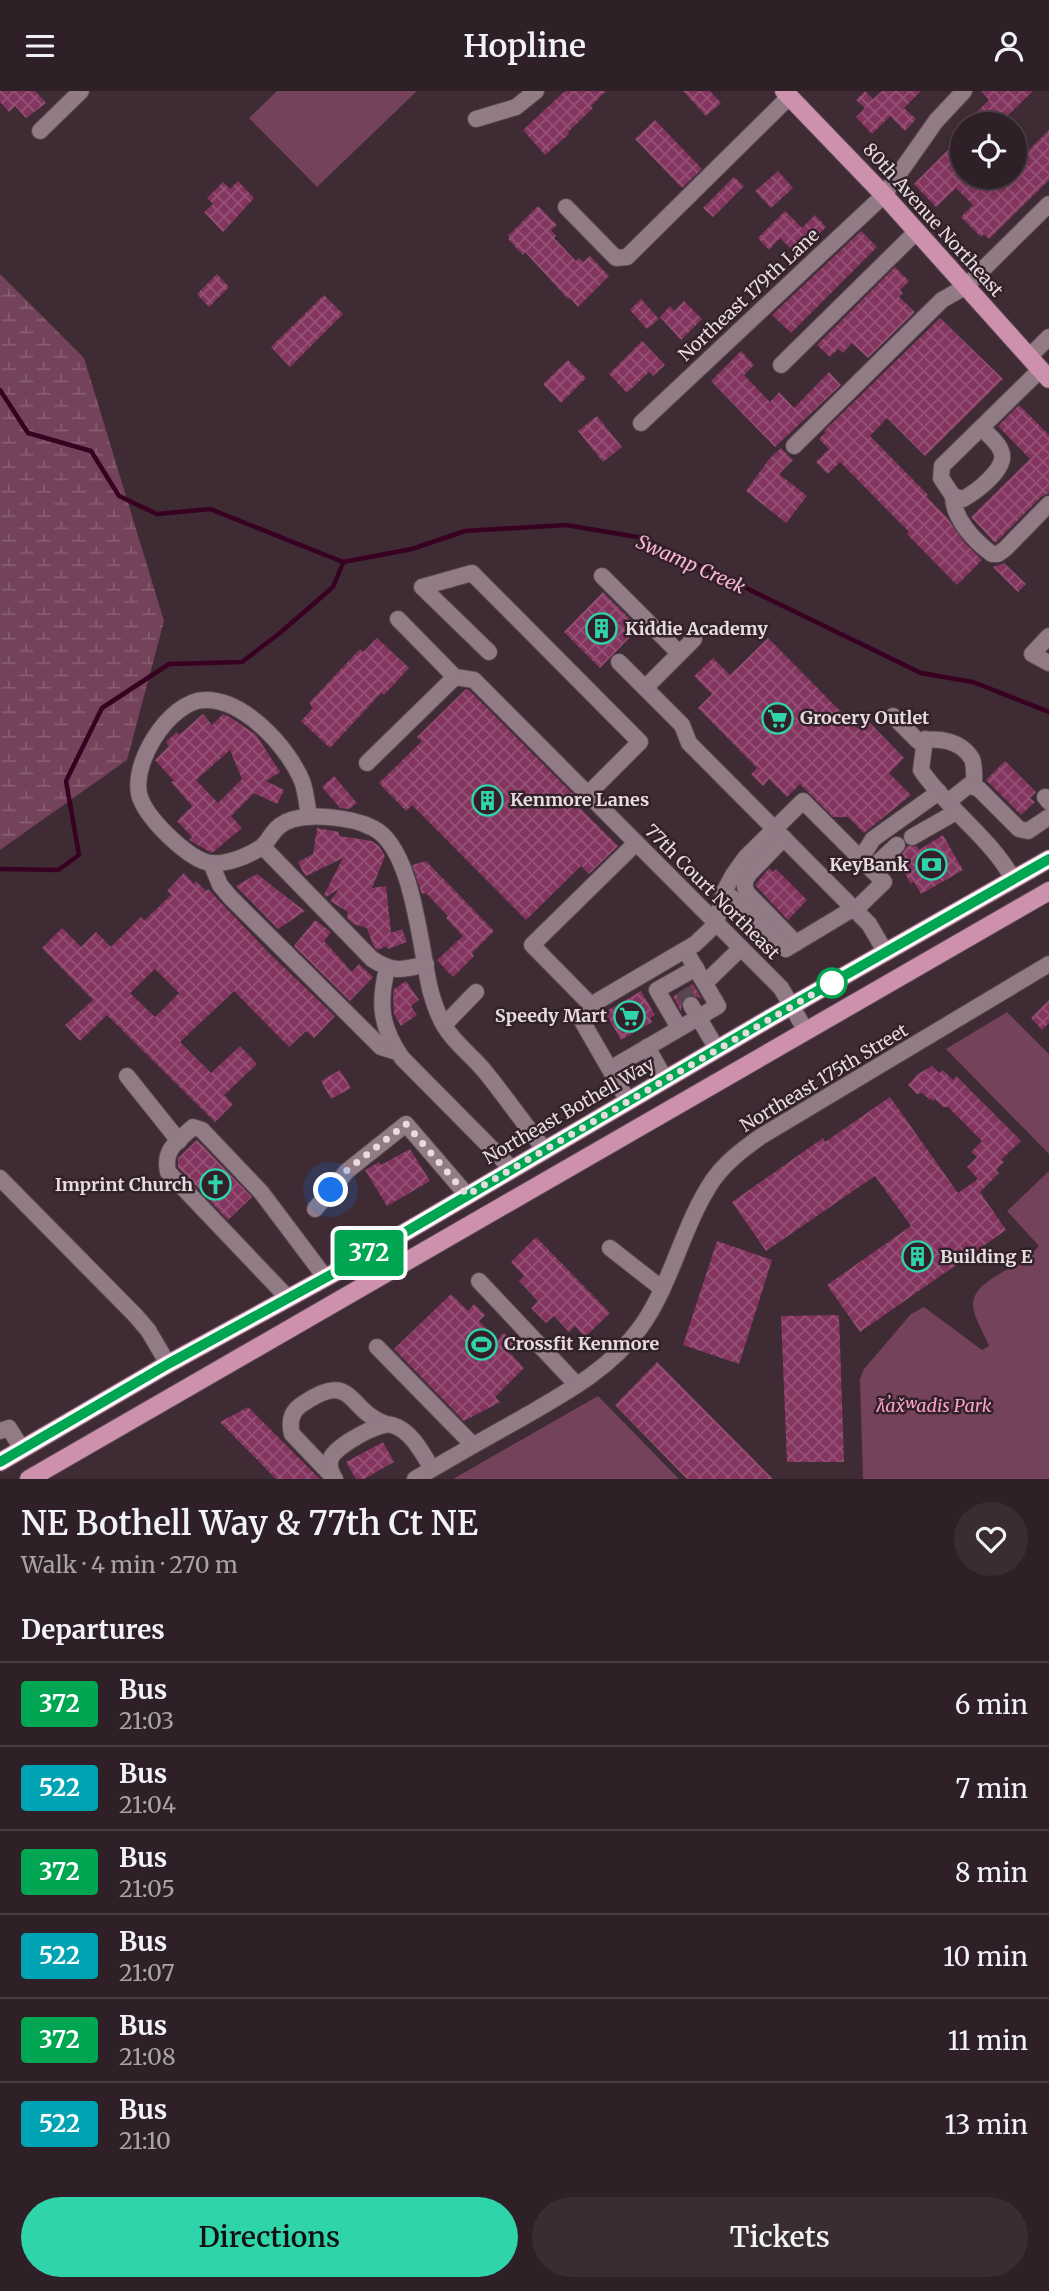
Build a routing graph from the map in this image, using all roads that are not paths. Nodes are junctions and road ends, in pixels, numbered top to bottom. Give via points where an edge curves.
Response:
1 (81, 91) edge
2 (536, 91) edge
3 (964, 91) edge
4 (786, 94) edge
5 (476, 119) dead end
6 (40, 131) dead end
7 (884, 195) junction
8 (1049, 204) edge
9 (566, 207) dead end
10 (916, 232) junction
11 (965, 286) junction
12 (1049, 337) edge
13 (781, 365) dead end
14 (1039, 369) edge
15 (641, 423) dead end
16 (982, 428) junction
17 (793, 446) dead end
18 (953, 496) junction
19 (1049, 504) edge
20 (602, 576) dead end
21 (398, 619) dead end
22 (1049, 636) edge
23 (694, 639) dead end
24 (489, 652) dead end
25 (679, 653) junction
26 (619, 662) dead end
27 (1049, 663) edge
28 (455, 677) junction
29 (645, 688) junction
30 (893, 716) dead end
31 (925, 739) junction
32 (367, 763) dead end
33 (974, 787) junction
34 (588, 795) junction
35 (948, 802) junction
36 (309, 817) junction
37 (1049, 817) edge
38 (779, 834) junction
39 (636, 843) junction
40 (263, 847) junction
41 (1049, 859) edge
42 (211, 863) junction
43 (866, 863) junction
44 (1013, 879) junction
45 (1049, 891) edge
46 (724, 892) junction
47 (855, 909) junction
48 (716, 923) junction
49 (796, 943) junction
50 (741, 948) junction
51 (685, 950) junction
52 (886, 953) junction
53 (425, 964) junction
54 (1049, 964) edge
55 (695, 968) junction
56 (387, 969) junction
57 (705, 983) junction
58 (476, 992) dead end
59 (591, 1005) junction
60 (791, 1006) junction
61 (695, 1011) junction
62 (444, 1025) junction
63 (679, 1028) junction
64 (806, 1031) junction
65 (647, 1047) junction
66 (717, 1049) junction
67 (397, 1052) junction
68 (610, 1069) junction
69 (127, 1076) dead end
70 (665, 1079) junction
71 (628, 1101) junction
72 (179, 1141) junction
73 (545, 1150) junction
74 (512, 1169) junction
75 (0, 1178) edge
76 (467, 1195) junction
77 (315, 1209) dead end
78 (610, 1248) dead end
79 (356, 1261) junction
80 (326, 1277) junction
81 (479, 1281) dead end
82 (661, 1288) junction
83 (288, 1298) junction
84 (338, 1301) junction
85 (377, 1347) dead end
86 (168, 1364) junction
87 (577, 1385) junction
88 (386, 1424) junction
89 (0, 1431) edge
90 (473, 1445) junction
91 (22, 1449) junction
92 (0, 1462) edge
93 (432, 1469) junction
94 (334, 1478) edge
95 (29, 1479) edge
96 (415, 1479) edge

1 - 6 street
2 - 5 street via 516,107
3 - 7 street, Northeast 179th Lane via 936,121
4 - 7 main road, 80th Avenue Northeast
4 - 9 street via 627,257 616,258
7 - 10 main road, 80th Avenue Northeast
7 - 15 street, Northeast 179th Lane
8 - 11 street
10 - 11 main road, 80th Avenue Northeast
10 - 13 street
11 - 14 main road, 80th Avenue Northeast
11 - 17 street via 942,300
12 - 14 street
14 - 16 street
16 - 18 street via 942,466 941,478
16 - 18 street via 1000,447 1000,467 975,492 963,499
18 - 19 street via 956,513 992,554 1005,549
20 - 25 street
21 - 28 street, 77th Court Northeast
22 - 27 street via 1032,654
23 - 25 street
24 - 34 street via 422,587 472,573 640,742
25 - 29 street
26 - 29 street
28 - 32 street
28 - 34 street, 77th Court Northeast via 474,680
29 - 38 street via 682,725 689,743
30 - 31 street via 918,741
31 - 33 street via 951,742 964,751 973,761
31 - 35 street via 921,770
33 - 35 street via 969,785
33 - 37 street via 1019,828 1028,831
34 - 39 street, 77th Court Northeast
35 - 43 street via 904,841
35 - 43 street via 873,839
35 - 44 street via 1002,859
36 - 40 street via 286,821 272,831
36 - 42 street via 303,783 291,760 246,713 203,699 185,707 148,748 137,777 140,800 174,840
36 - 53 street via 355,820 388,839 406,877
38 - 43 street via 803,800
38 - 46 street via 746,857
38 - 47 street
38 - 49 street via 744,883 748,894
39 - 48 street, 77th Court Northeast
39 - 59 street via 532,945
40 - 42 street via 229,862
40 - 56 street
41 - 44 main road, Northeast Bothell Way
42 - 67 street via 231,898 381,1047
43 - 47 street via 884,882
44 - 52 main road, Northeast Bothell Way
45 - 64 main road
46 - 48 street
46 - 49 street via 786,949
47 - 49 street
47 - 52 street
48 - 50 street, 77th Court Northeast
48 - 51 street
50 - 57 street
50 - 60 street, 77th Court Northeast via 781,988
51 - 55 street
51 - 59 street
52 - 60 main road, Northeast Bothell Way
53 - 56 street
53 - 62 street
54 - 82 street, Northeast 175th Street via 732,1158 699,1205
55 - 57 street
55 - 63 street via 680,985 657,990
56 - 67 street via 382,1013
57 - 61 street via 718,1006
58 - 62 street
59 - 68 street via 582,1021
60 - 64 street, 77th Court Northeast
60 - 66 main road, Northeast Bothell Way
61 - 63 street
61 - 66 street
62 - 73 street
63 - 65 street
64 - 84 main road
65 - 68 street
65 - 70 street
66 - 70 main road, Northeast Bothell Way
67 - 74 street
68 - 71 street
69 - 72 street
70 - 71 main road, Northeast Bothell Way
71 - 73 main road, Northeast Bothell Way
72 - 80 street via 192,1127 202,1129 261,1192
72 - 83 street via 167,1152 168,1172
73 - 74 main road, Northeast Bothell Way
74 - 76 main road, Northeast Bothell Way
75 - 86 street via 148,1329
76 - 77 street via 406,1124 346,1171
76 - 79 main road, Northeast Bothell Way
78 - 82 street
79 - 80 main road, Northeast Bothell Way
79 - 84 main road via 357,1270
80 - 83 main road, Northeast Bothell Way
81 - 87 street
82 - 87 street, Northeast 175th Street via 641,1327 618,1354
83 - 86 main road, Northeast Bothell Way
84 - 95 main road
85 - 90 street
86 - 91 main road, Northeast Bothell Way
87 - 90 street, Northeast 175th Street
88 - 93 street via 407,1435
88 - 94 street via 338,1448 330,1467
88 - 94 street via 351,1396 334,1389 295,1410 292,1434
89 - 91 street via 9,1428
90 - 93 street, Northeast 175th Street
91 - 92 main road, Northeast Bothell Way
93 - 96 street, Northeast 175th Street

